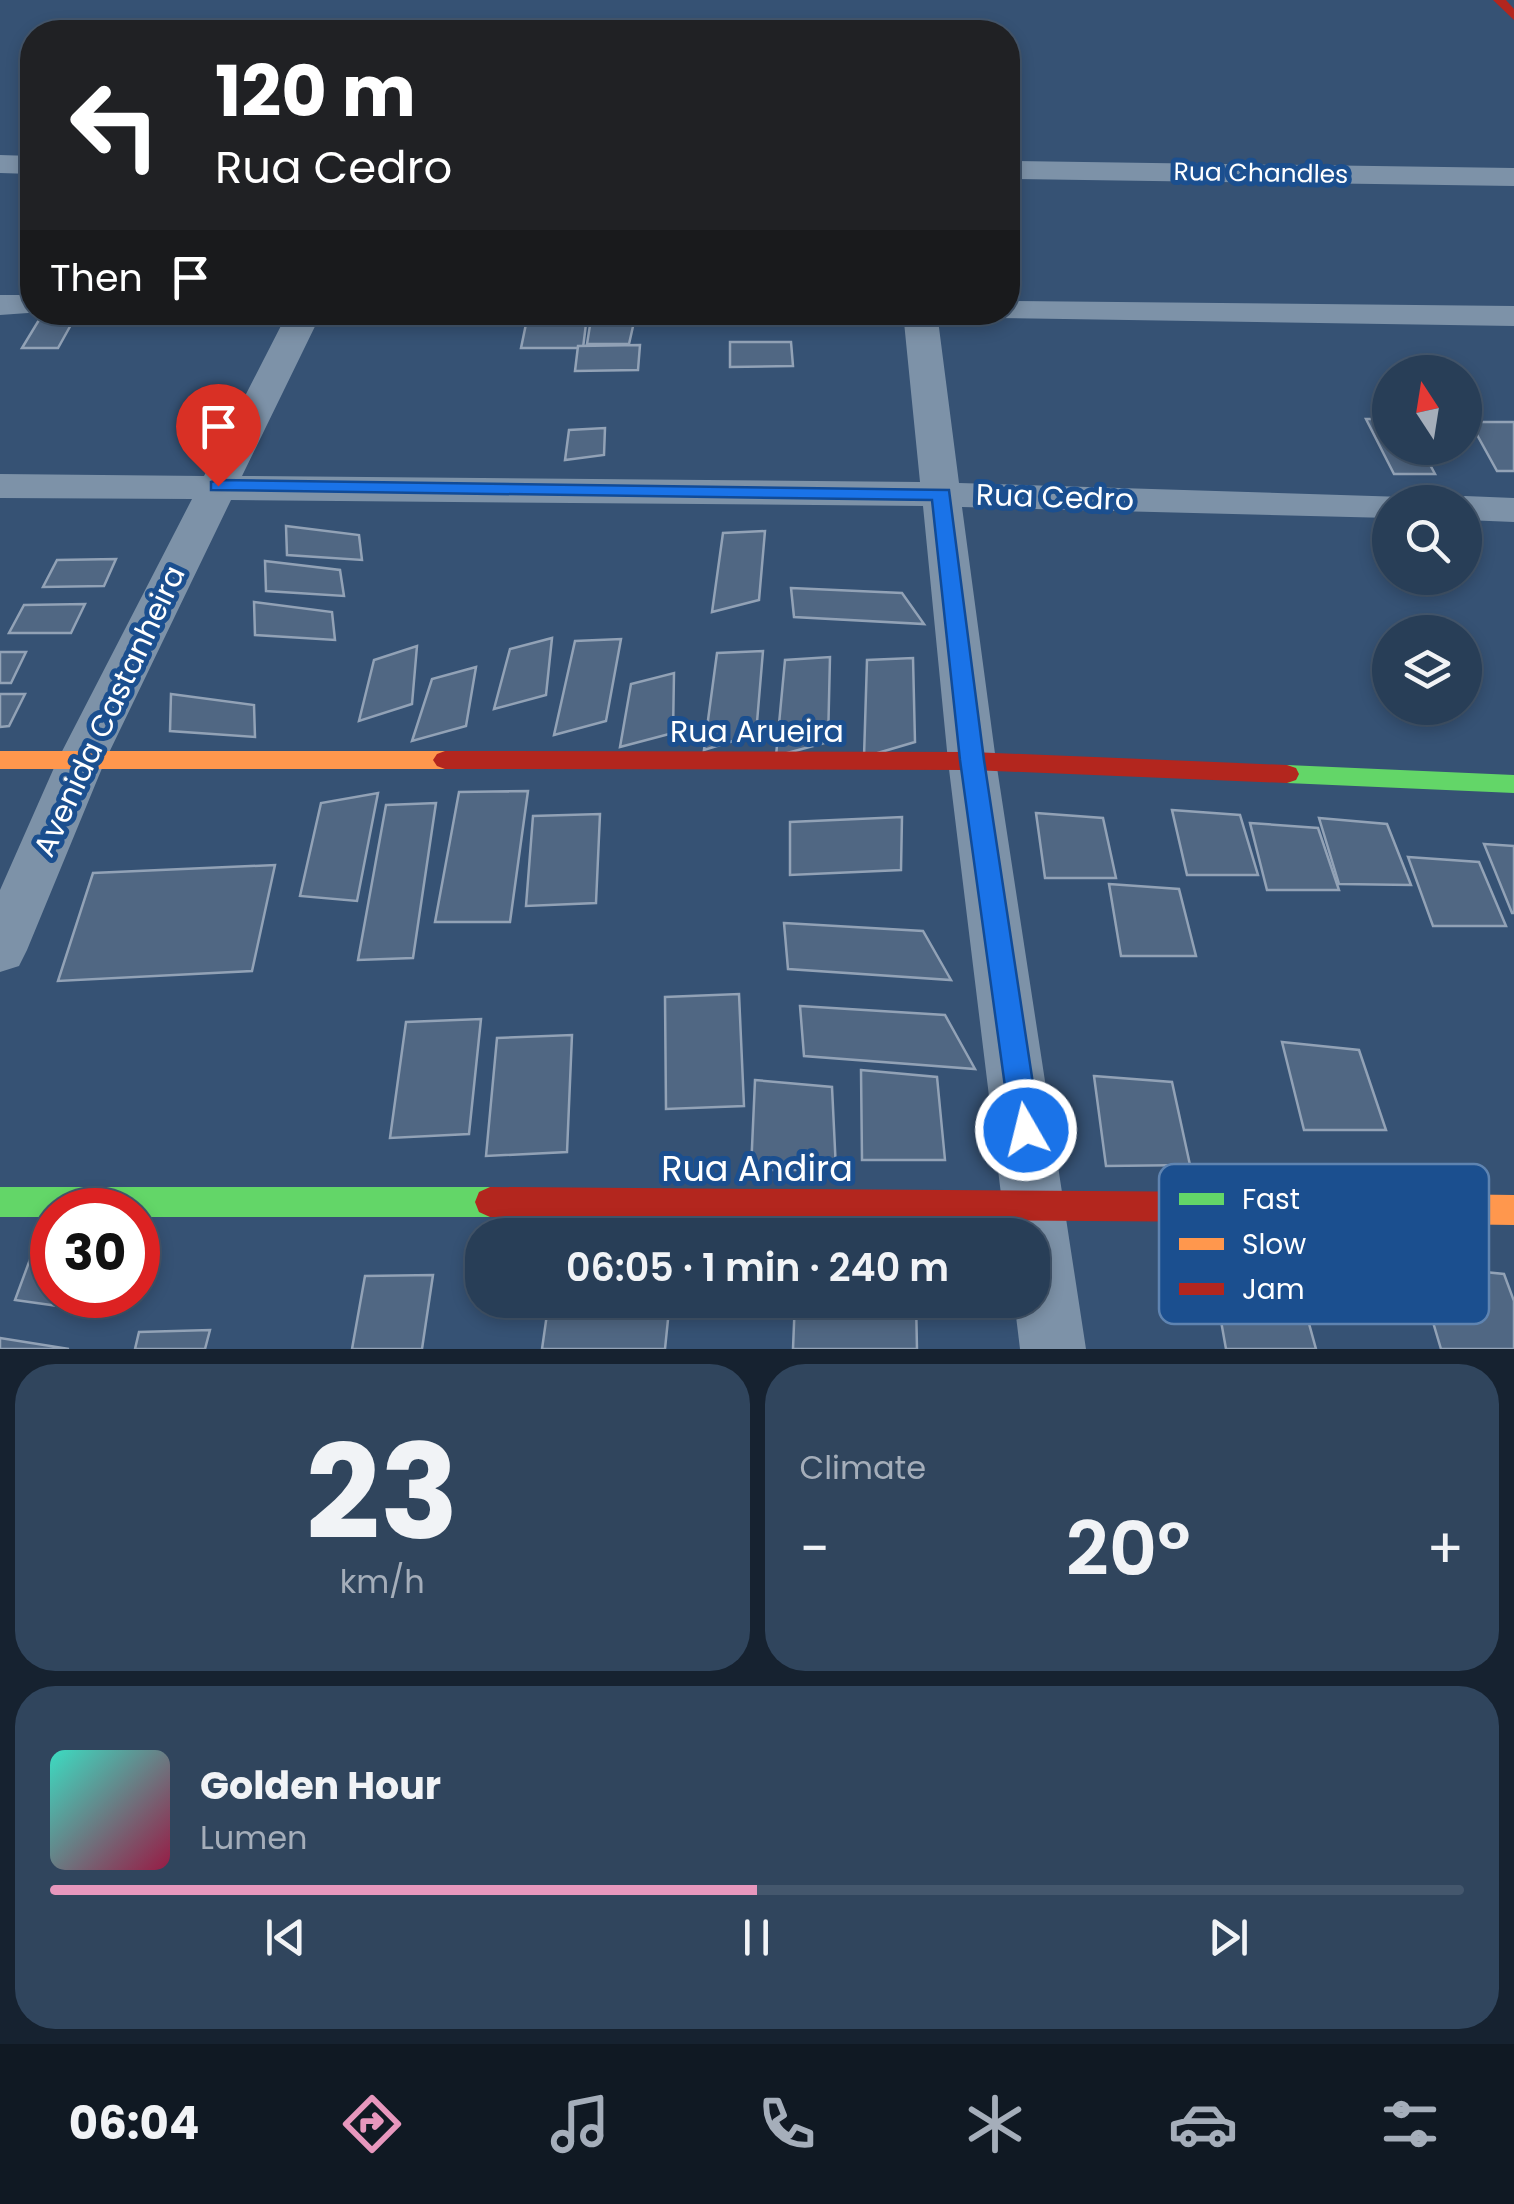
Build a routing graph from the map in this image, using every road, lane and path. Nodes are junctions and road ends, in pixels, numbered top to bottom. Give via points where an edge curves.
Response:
1 (1020, 170) edge
2 (1514, 176) edge
3 (1020, 311) edge
4 (1514, 316) edge
5 (298, 325) edge
6 (922, 325) edge
7 (0, 486) edge
8 (218, 486) junction
9 (942, 494) junction
10 (1372, 506) edge
11 (1482, 509) edge
12 (1514, 510) edge
13 (0, 760) edge
14 (972, 760) junction
15 (81, 761) junction
16 (1514, 784) edge
17 (0, 950) edge
18 (0, 1202) edge
19 (1036, 1204) junction
20 (1159, 1206) edge
21 (1489, 1210) edge
22 (1514, 1210) edge
23 (1053, 1349) edge

1 - 2 street, Rua Chandles
3 - 4 street
5 - 8 street, Avenida Castanheira
6 - 9 street
7 - 8 street, Rua Cedro
8 - 9 street, Rua Cedro
8 - 15 street, Avenida Castanheira
9 - 10 street, Rua Cedro
9 - 14 street
11 - 12 street
13 - 15 street, Rua Arueira
14 - 15 street, Rua Arueira
14 - 16 street, Rua Arueira
14 - 19 street
15 - 17 street, Avenida Castanheira
18 - 19 street, Rua Andira
19 - 20 street, Rua Andira
19 - 23 street
21 - 22 street, Rua Andira

